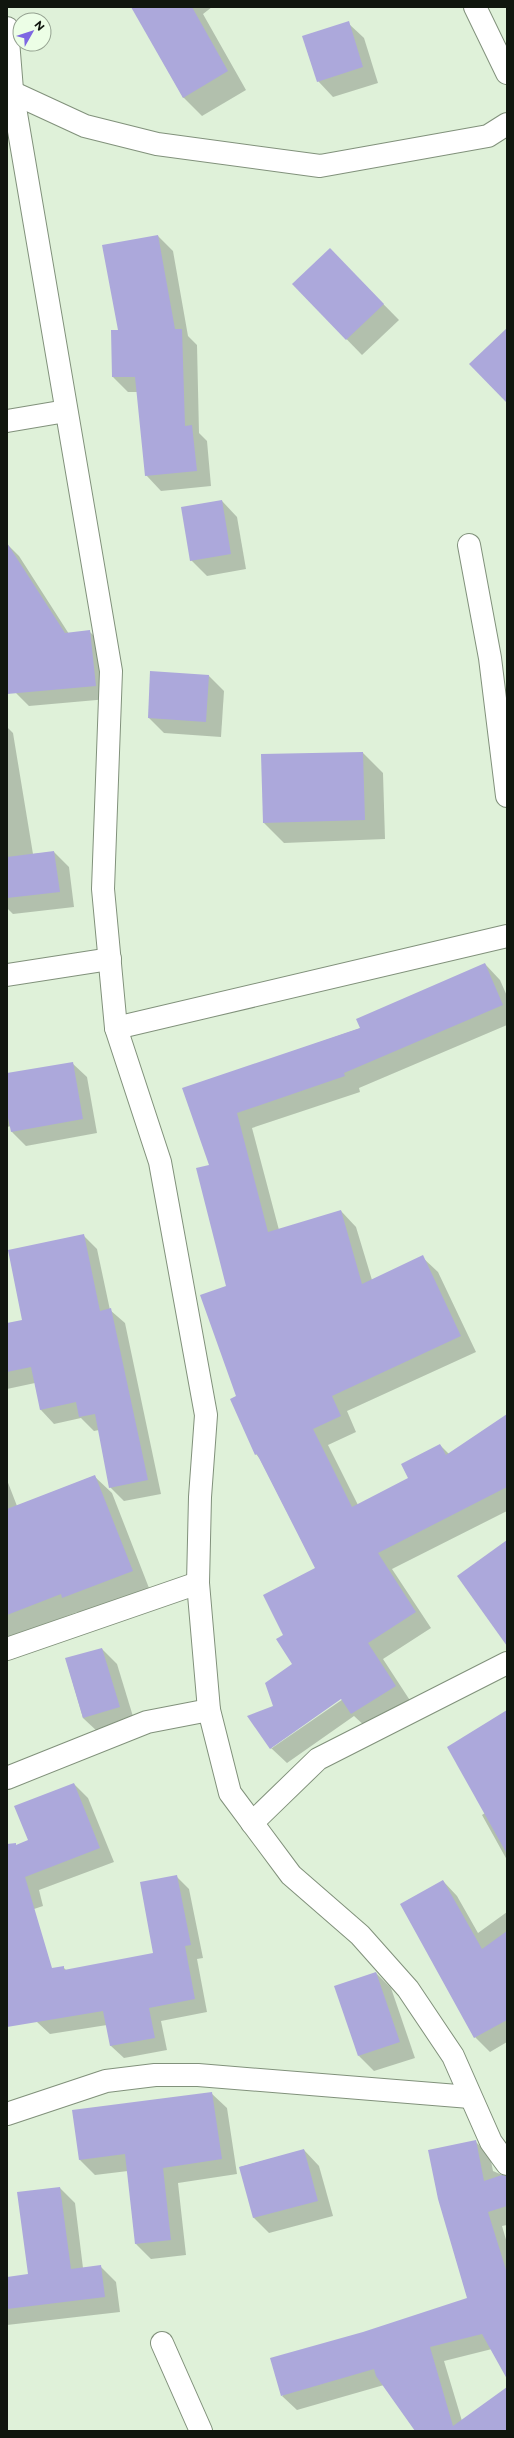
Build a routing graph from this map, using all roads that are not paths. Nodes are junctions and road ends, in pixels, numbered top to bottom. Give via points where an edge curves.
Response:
1 (475, 7) edge
2 (7, 28) edge
3 (507, 72) edge
4 (9, 90) edge
5 (507, 124) edge
6 (66, 411) junction
7 (7, 421) edge
8 (469, 545) dead end
9 (507, 796) edge
10 (507, 936) edge
11 (110, 959) junction
12 (7, 975) edge
13 (116, 1028) junction
14 (198, 1583) junction
15 (7, 1649) edge
16 (507, 1663) edge
17 (209, 1710) junction
18 (7, 1778) edge
19 (252, 1823) junction
20 (470, 2097) junction
21 (7, 2114) edge
22 (507, 2164) edge
23 (162, 2343) dead end
24 (201, 2431) edge

1 - 3 street
2 - 4 street
4 - 5 street via 85,126 157,144 320,166 488,136
4 - 6 street
6 - 7 street
6 - 11 street via 111,671 103,889
8 - 9 street via 490,658
10 - 13 street
11 - 12 street
11 - 13 street
13 - 14 street via 160,1162 206,1415 200,1496
14 - 15 street
14 - 17 street
16 - 19 street via 318,1759
17 - 18 street via 147,1722
17 - 19 street via 230,1793
19 - 20 street via 291,1875 360,1935 408,1988 453,2056
20 - 21 street via 198,2075 155,2075 106,2081
20 - 22 street via 491,2142
23 - 24 street

